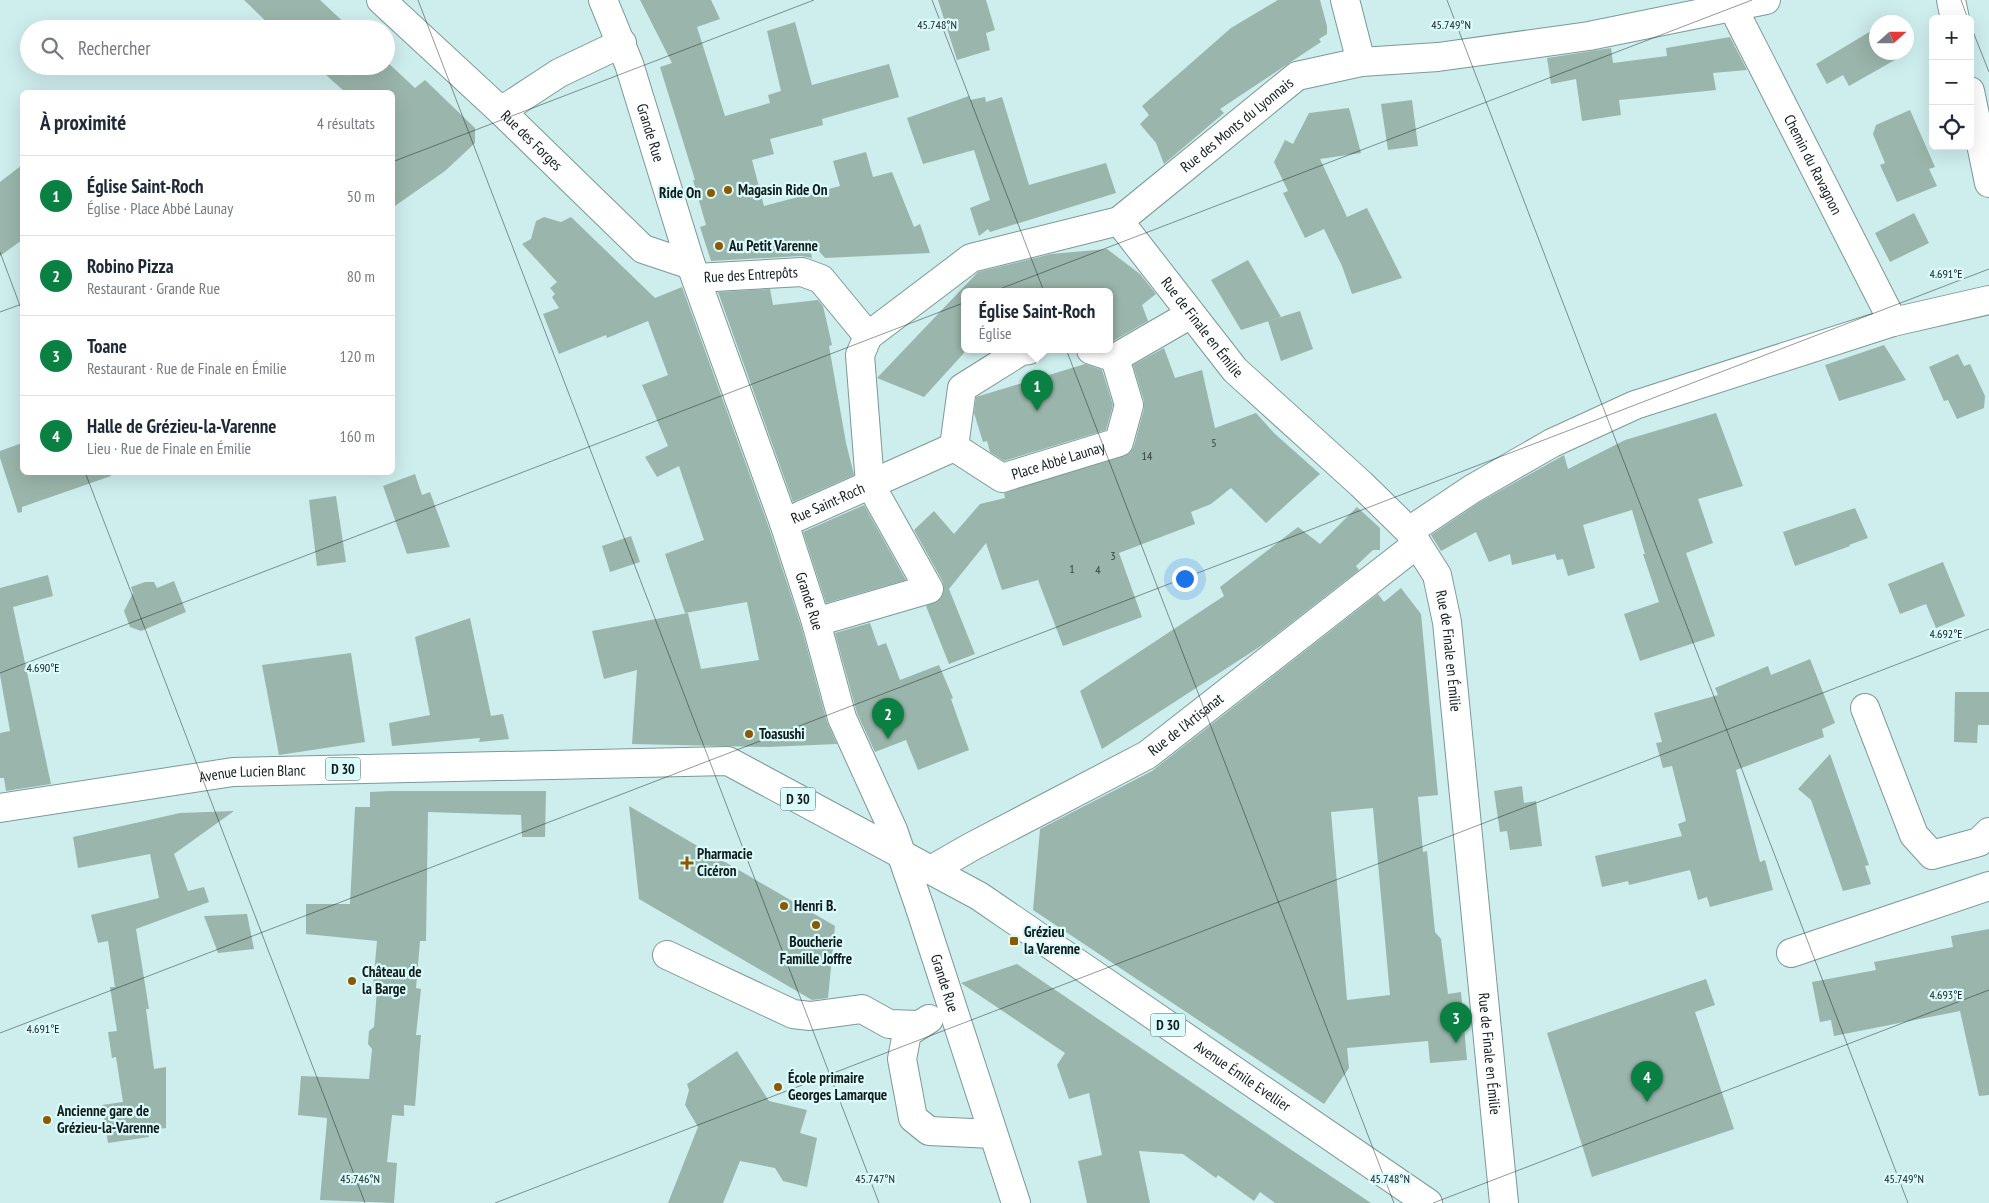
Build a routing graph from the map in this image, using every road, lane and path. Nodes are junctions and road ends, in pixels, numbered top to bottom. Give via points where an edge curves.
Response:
1 (381, 0) edge
2 (603, 0) edge
3 (1345, 0) edge
4 (1766, 0) edge
5 (1952, 0) edge
6 (1732, 3) edge
7 (1954, 15) edge
8 (622, 43) junction
9 (1361, 62) junction
10 (1973, 105) edge
11 (501, 111) junction
12 (1989, 183) edge
13 (1120, 221) junction
14 (694, 272) junction
15 (1989, 300) edge
16 (1192, 314) junction
17 (1893, 322) junction
18 (868, 336) junction
19 (1113, 350) edge
20 (1018, 353) edge
21 (1103, 354) edge
22 (954, 447) junction
23 (870, 484) junction
24 (784, 523) junction
25 (1413, 538) junction
26 (816, 622) junction
27 (1865, 708) dead end
28 (0, 808) edge
29 (1989, 832) edge
30 (903, 856) junction
31 (931, 870) junction
32 (1989, 886) edge
33 (1791, 953) dead end
34 (667, 954) dead end
35 (952, 1005) junction
36 (919, 1025) junction
37 (994, 1134) junction
38 (1016, 1203) edge
39 (1428, 1203) edge
40 (1504, 1203) edge

1 - 11 street, Rue des Forges
2 - 8 street, Grande Rue
3 - 9 street
4 - 6 street, Rue des Monts du Lyonnais
5 - 7 street
6 - 9 street, Rue des Monts du Lyonnais via 1589,36 1438,57
6 - 17 street, Chemin du Ravagnon
8 - 11 street via 559,73
8 - 14 street, Grande Rue
9 - 13 street, Rue des Monts du Lyonnais via 1297,76
10 - 12 street
11 - 14 street, Rue des Forges via 643,249
13 - 16 street, Rue de Finale en Émilie
13 - 18 street, Rue des Monts du Lyonnais via 971,258
14 - 18 street, Rue des Entrepôts via 802,272 821,278
14 - 24 street, Grande Rue
15 - 17 street, Rue de l'Artisanat
16 - 19 street
16 - 25 street, Rue de Finale en Émilie via 1235,370 1361,484
17 - 25 street, Rue de l'Artisanat via 1635,405 1552,443 1472,489
18 - 23 street via 860,355
20 - 22 street via 962,388
21 - 22 street, Place Abbé Launay via 1129,405 1119,442 1002,478
22 - 23 street
23 - 24 street, Rue Saint-Roch
23 - 26 street via 929,589
24 - 26 street, Grande Rue
25 - 31 street, Rue de l'Artisanat via 1147,755
25 - 40 street, Rue de Finale en Émilie via 1437,575 1447,622
26 - 30 street, Grande Rue via 842,718
27 - 29 street via 1914,835 1932,855 1979,842
28 - 30 street, Avenue Lucien Blanc / D 30 via 233,772 728,761
30 - 31 street, Avenue Émile Evellier / D 30
30 - 35 street, Grande Rue
31 - 39 street, Avenue Émile Evellier / D 30 via 979,896
32 - 33 street
34 - 36 street via 793,1014 810,1016 862,1009 889,1024
35 - 36 street
35 - 37 street, Grande Rue
36 - 37 street via 907,1033 902,1059 913,1118 929,1131
37 - 38 street, Grande Rue

